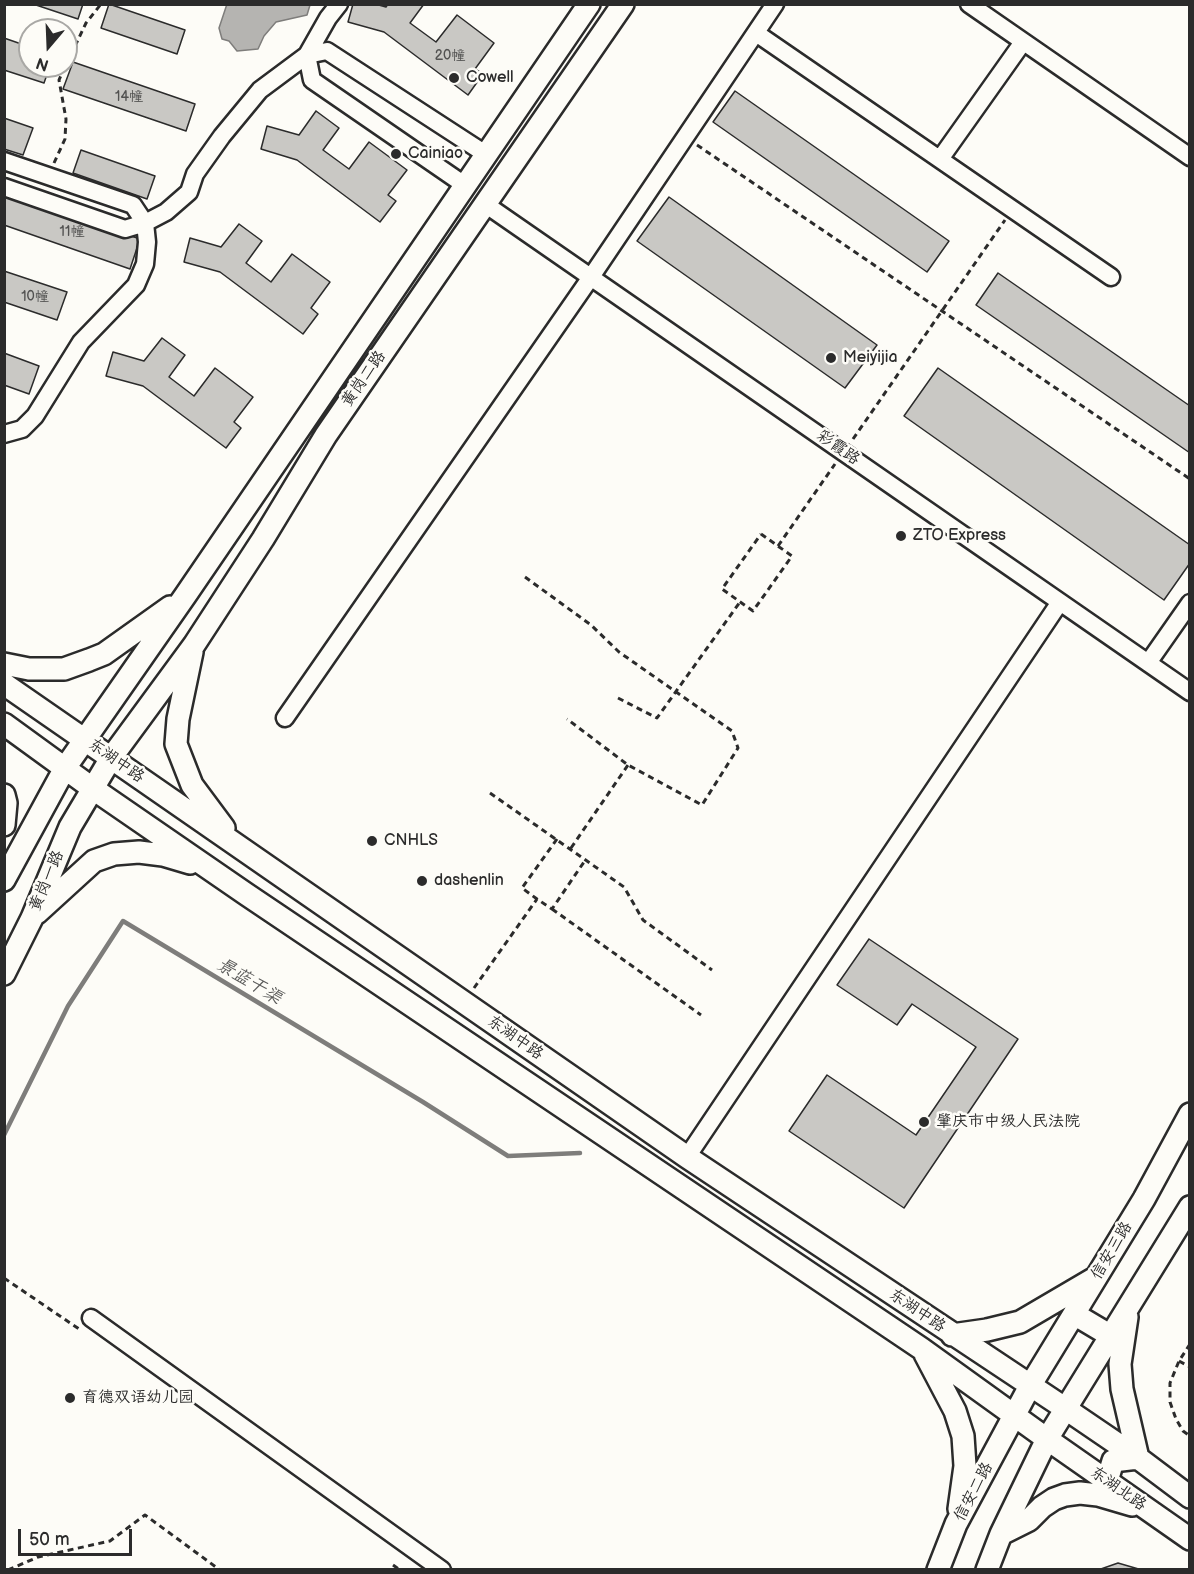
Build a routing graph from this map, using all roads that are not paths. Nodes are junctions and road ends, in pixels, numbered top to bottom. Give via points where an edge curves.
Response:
1 (339, 4) edge
2 (590, 4) edge
3 (624, 4) edge
4 (775, 4) edge
5 (969, 4) edge
6 (756, 33) junction
7 (1023, 42) junction
8 (307, 55) junction
9 (487, 155) junction
10 (1190, 158) edge
11 (940, 159) junction
12 (4, 161) edge
13 (465, 186) junction
14 (4, 187) edge
15 (485, 204) junction
16 (145, 223) junction
17 (591, 277) junction
18 (1111, 277) dead end
19 (4, 434) edge
20 (185, 596) junction
21 (1060, 602) junction
22 (1190, 603) edge
23 (194, 645) junction
24 (1148, 663) junction
25 (4, 664) edge
26 (4, 684) edge
27 (1190, 692) edge
28 (285, 718) dead end
29 (4, 724) edge
30 (84, 739) junction
31 (111, 758) junction
32 (65, 768) junction
33 (92, 788) junction
34 (4, 795) edge
35 (4, 825) edge
36 (237, 845) junction
37 (266, 866) junction
38 (208, 868) junction
39 (4, 880) edge
40 (246, 894) junction
41 (32, 918) junction
42 (4, 974) edge
43 (1190, 1114) edge
44 (687, 1157) junction
45 (1190, 1207) edge
46 (1096, 1278) junction
47 (1129, 1308) junction
48 (1074, 1314) junction
49 (86, 1324) road end
50 (952, 1335) junction
51 (1111, 1336) junction
52 (922, 1348) junction
53 (976, 1351) junction
54 (961, 1377) junction
55 (1030, 1386) junction
56 (1066, 1409) junction
57 (1014, 1416) junction
58 (1047, 1439) junction
59 (1138, 1458) junction
60 (1107, 1481) junction
61 (1190, 1497) edge
62 (1147, 1509) junction
63 (956, 1524) junction
64 (1001, 1534) junction
65 (1190, 1539) edge
66 (442, 1569) edge
67 (938, 1569) edge
68 (987, 1569) edge

1 - 8 street
2 - 9 main road, 黄岗二路
3 - 15 main road, 黄岗二路
4 - 6 street
5 - 7 street
6 - 11 street
6 - 17 street
7 - 10 street
7 - 11 street
8 - 9 street via 327,51
8 - 13 street via 312,80
8 - 16 street via 260,90 195,174 189,192 166,212
9 - 13 main road, 黄岗二路
11 - 18 street
12 - 16 street via 134,205
13 - 20 main road, 黄岗二路
14 - 16 street via 125,229
15 - 17 street, 彩霞路
15 - 23 main road, 黄岗二路 via 326,435
16 - 19 street via 145,264 136,285 81,342 35,416 22,429
17 - 21 street, 彩霞路
17 - 28 street
20 - 25 main road via 130,637 89,660 64,669
20 - 30 main road, 黄岗二路
21 - 24 street, 彩霞路
21 - 44 street
22 - 24 street
23 - 31 main road, 黄岗二路
23 - 36 main road via 176,744 192,785
24 - 27 street, 彩霞路
26 - 30 main road, 东湖中路
29 - 32 main road, 东湖中路
30 - 31 main road, 东湖中路
30 - 32 main road, 黄岗二路
31 - 33 main road, 黄岗一路
31 - 36 main road, 东湖中路
32 - 33 main road, 东湖中路
32 - 39 main road
33 - 38 main road, 东湖中路
33 - 41 main road, 黄岗一路 via 70,827
34 - 35 main road
36 - 37 main road, 东湖中路
37 - 40 main road
37 - 44 main road, 东湖中路
38 - 40 main road, 东湖中路
38 - 41 main road via 164,855 114,854 94,861
40 - 52 main road, 东湖中路
41 - 42 main road, 黄岗一路
43 - 46 main road, 信安三路
44 - 50 main road, 东湖中路
45 - 47 main road
46 - 48 main road, 信安三路
46 - 50 main road via 1009,1326
47 - 51 main road
47 - 59 main road via 1120,1364
48 - 51 main road
48 - 55 main road, 信安三路
49 - 66 street
50 - 53 main road, 东湖中路
51 - 56 main road
52 - 54 main road, 东湖中路
52 - 63 main road via 955,1411 963,1436 965,1466
53 - 54 main road
53 - 55 main road, 东湖中路
54 - 57 main road, 东湖中路
55 - 56 main road, 东湖中路
55 - 57 main road, 信安二路
56 - 58 main road
56 - 59 main road
57 - 58 main road, 东湖北路
57 - 63 main road, 信安二路
58 - 60 main road, 东湖北路
58 - 64 main road
59 - 60 main road via 1113,1461
59 - 61 main road
60 - 62 main road, 东湖北路
62 - 64 main road via 1098,1495 1065,1495
62 - 65 main road, 东湖北路
63 - 67 main road, 信安二路
64 - 68 main road

